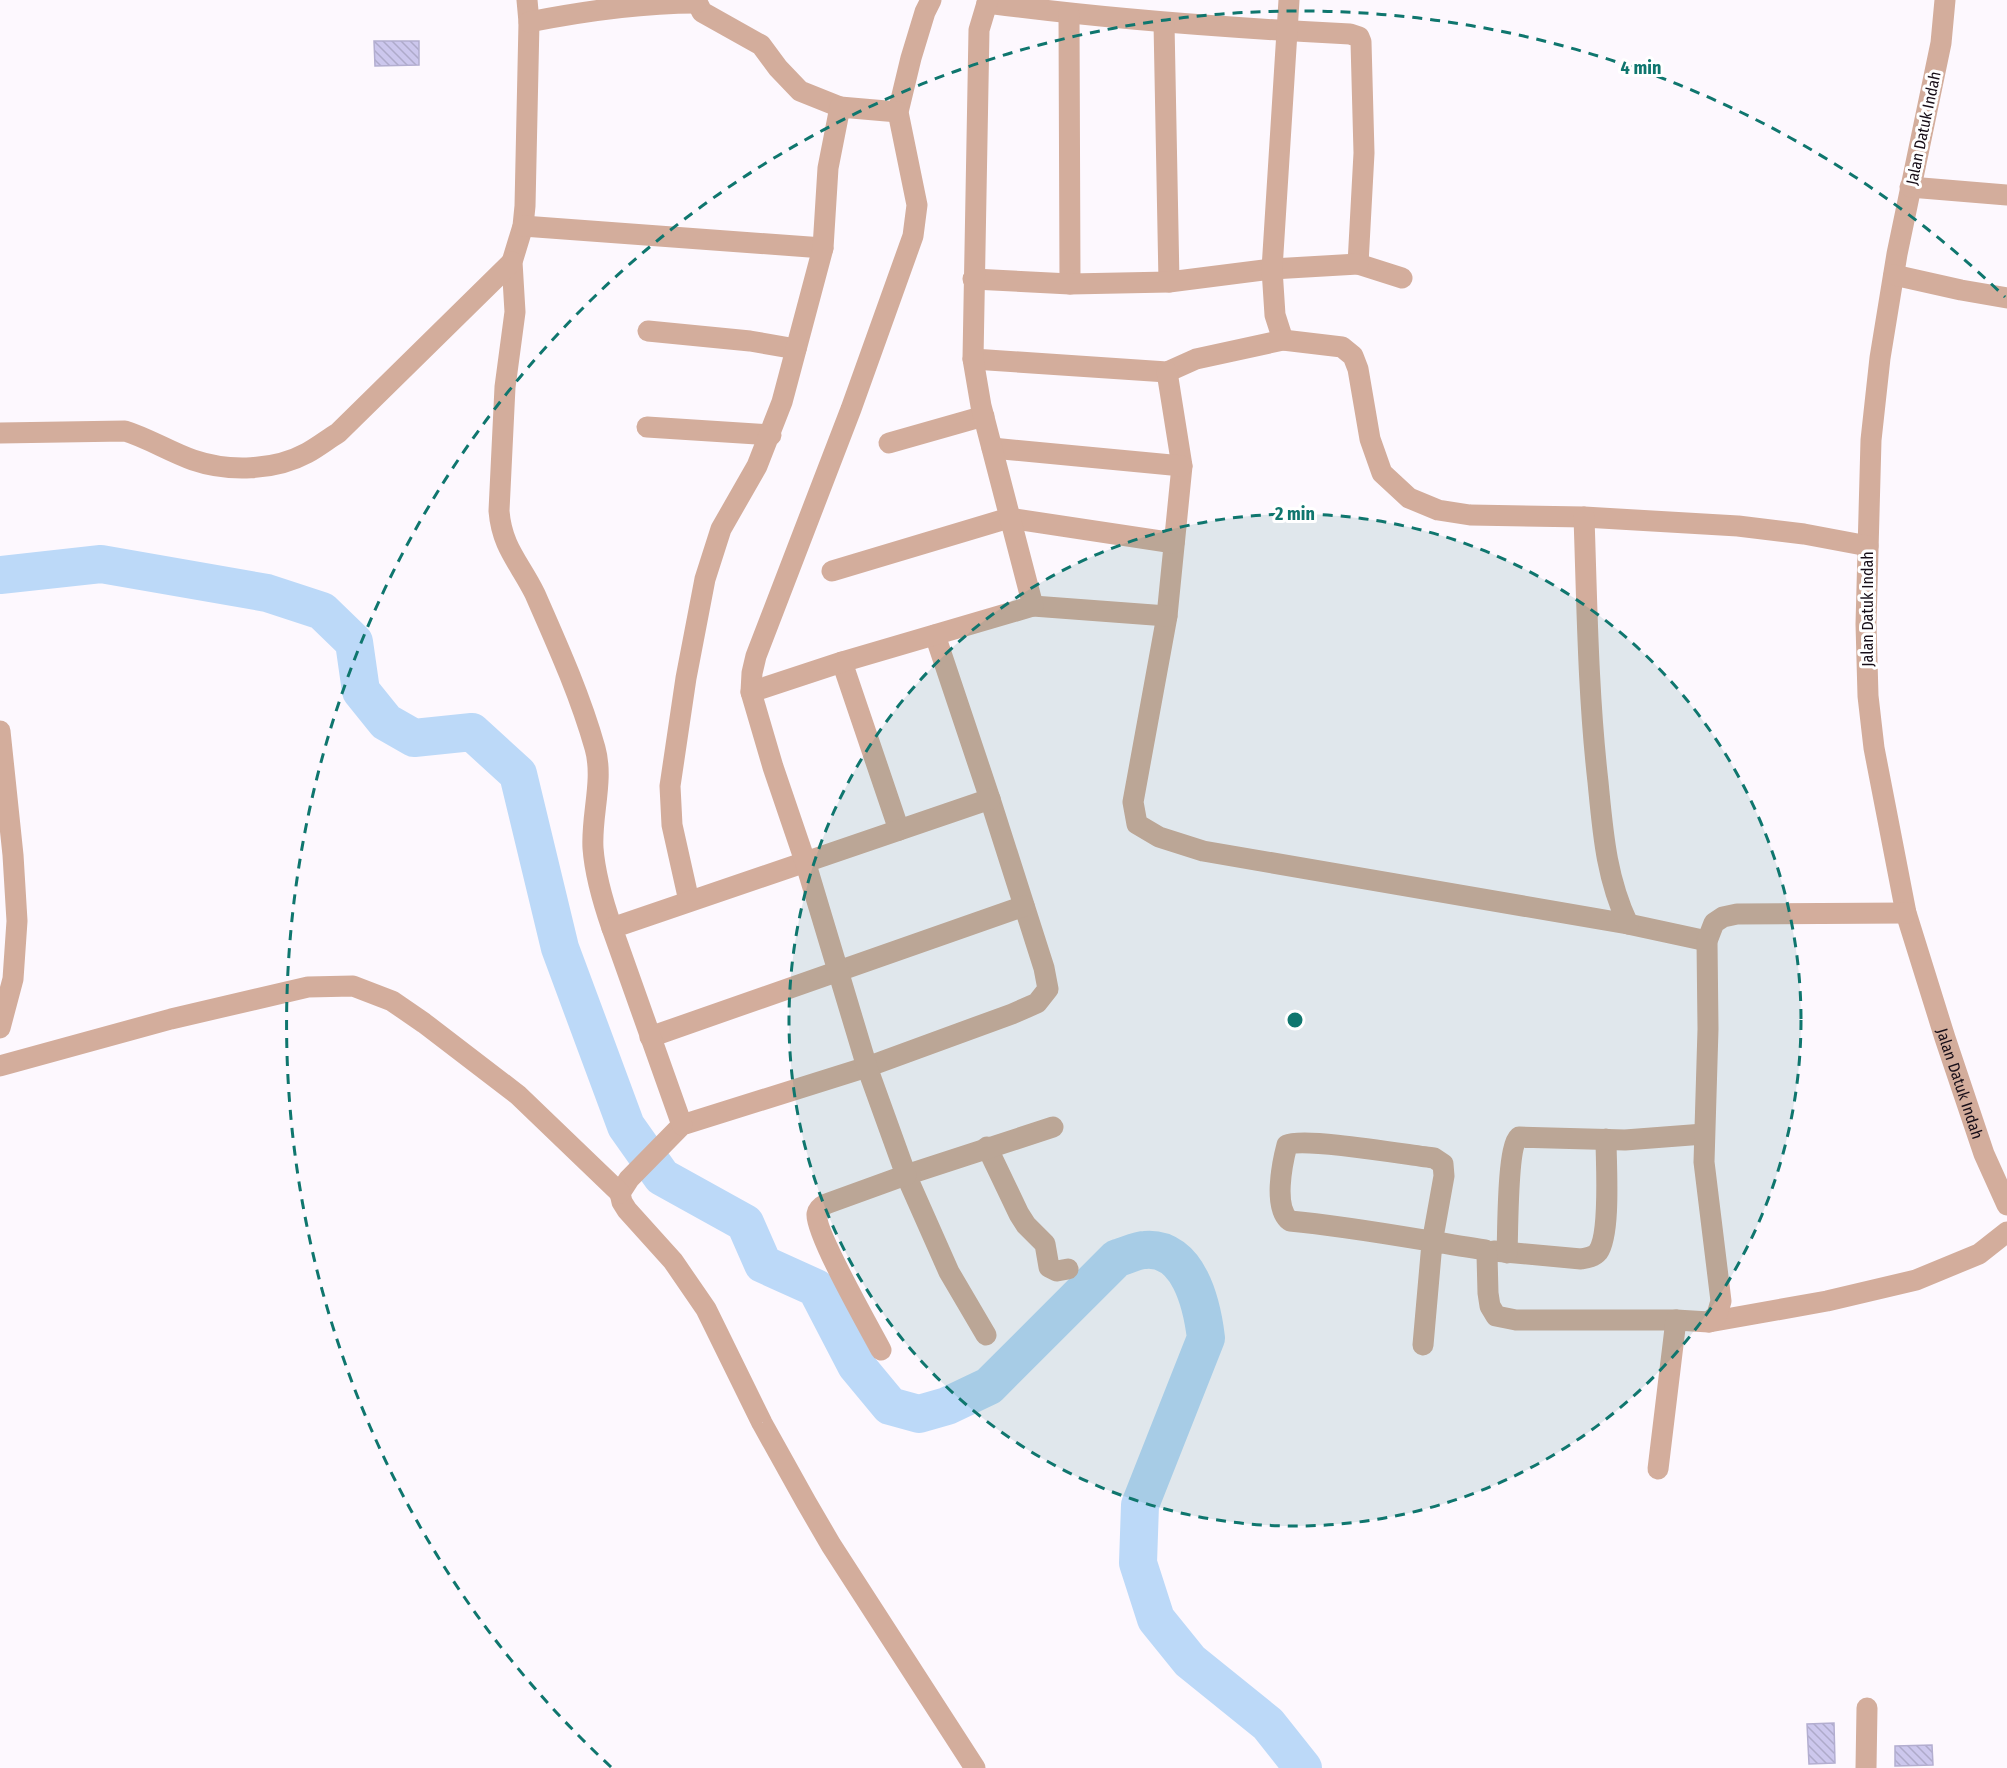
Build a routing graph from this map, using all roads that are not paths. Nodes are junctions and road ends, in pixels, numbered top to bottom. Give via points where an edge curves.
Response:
1 (527, 0) edge
2 (931, 0) edge
3 (1289, 0) edge
4 (1945, 0) edge
5 (696, 1) edge
6 (987, 1) edge
7 (1070, 14) junction
8 (529, 22) junction
9 (1164, 23) junction
10 (1286, 31) junction
11 (840, 106) junction
12 (898, 112) junction
13 (1910, 187) junction
14 (2007, 195) edge
15 (523, 226) junction
16 (823, 248) junction
17 (512, 262) junction
18 (1358, 264) junction
19 (1272, 269) junction
20 (1894, 275) junction
21 (1402, 278) dead end
22 (973, 279) junction
23 (1169, 282) junction
24 (1070, 284) junction
25 (2007, 298) edge
26 (648, 331) dead end
27 (1283, 340) junction
28 (796, 349) junction
29 (973, 359) junction
30 (1167, 372) junction
31 (984, 417) junction
32 (647, 427) dead end
33 (0, 433) edge
34 (771, 435) junction
35 (889, 443) dead end
36 (992, 448) junction
37 (1182, 466) junction
38 (1584, 517) junction
39 (1009, 518) junction
40 (1174, 543) junction
41 (1868, 546) junction
42 (832, 571) dead end
43 (1033, 606) junction
44 (1167, 616) junction
45 (935, 635) junction
46 (842, 662) junction
47 (751, 692) junction
48 (0, 731) edge
49 (990, 799) junction
50 (899, 830) junction
51 (805, 861) junction
52 (689, 901) junction
53 (1024, 906) junction
54 (1906, 913) junction
55 (1628, 924) junction
56 (612, 928) junction
57 (1707, 941) junction
58 (838, 970) junction
59 (0, 1028) edge
60 (650, 1037) junction
61 (0, 1066) edge
62 (867, 1067) junction
63 (682, 1125) junction
64 (1053, 1127) dead end
65 (1704, 1134) junction
66 (1606, 1139) junction
67 (987, 1147) junction
68 (906, 1174) junction
69 (625, 1186) junction
70 (2007, 1205) edge
71 (2007, 1232) edge
72 (1432, 1243) junction
73 (1485, 1250) junction
74 (1507, 1253) junction
75 (1068, 1269) dead end
76 (1676, 1320) junction
77 (1709, 1322) junction
78 (986, 1335) dead end
79 (1423, 1345) dead end
80 (881, 1350) dead end
81 (1658, 1469) dead end
82 (1867, 1708) dead end
83 (975, 1768) edge
84 (1866, 1768) edge

1 - 8 street
2 - 12 street
3 - 10 street
4 - 13 street, Jalan Datuk Indah via 1941,43
5 - 8 street via 603,8
5 - 11 street via 702,12 761,45 800,90
6 - 7 street
6 - 22 street via 979,30
7 - 9 street
7 - 24 street
8 - 15 street
9 - 10 street
9 - 23 street
10 - 18 street via 1350,34 1361,42 1364,153
10 - 19 street
11 - 12 street
11 - 16 street via 828,168
12 - 47 street via 917,205 913,236 756,656
13 - 14 street
13 - 20 street, Jalan Datuk Indah
15 - 16 street
15 - 17 street
16 - 28 street
17 - 33 street via 338,433 285,462 222,467 194,461 124,431
17 - 56 street via 515,312 504,387 501,531 560,650 596,750 593,847 598,884
18 - 19 street
18 - 21 street
19 - 23 street
19 - 27 street via 1275,315
20 - 25 street
20 - 41 street, Jalan Datuk Indah via 1872,440
22 - 24 street
22 - 29 street
23 - 24 street
26 - 28 street
27 - 30 street via 1196,359
27 - 38 street via 1342,347 1353,356 1370,439 1382,472 1408,498 1438,510 1470,515
28 - 34 street
29 - 30 street
29 - 31 street
30 - 37 street
31 - 35 street
31 - 36 street
32 - 34 street
34 - 52 street via 721,529 705,579 686,678 670,786 672,825
36 - 37 street
36 - 39 street
37 - 40 street
38 - 41 street via 1738,526
38 - 55 street via 1590,713 1608,868
39 - 40 street
39 - 42 street
39 - 43 street
40 - 44 street
41 - 54 street, Jalan Datuk Indah via 1868,696 1874,748
43 - 44 street
43 - 45 street
44 - 55 street via 1133,802 1137,824 1160,837 1203,851
45 - 46 street
45 - 49 street
46 - 47 street
46 - 50 street
47 - 51 street
48 - 59 street via 17,921 13,979
49 - 50 street
49 - 53 street
50 - 51 street
51 - 52 street
51 - 58 street
52 - 56 street
53 - 58 street
53 - 62 street via 1048,989 1037,1003
54 - 57 street via 1737,914 1714,922
54 - 70 street, Jalan Datuk Indah via 1984,1154
55 - 57 street
56 - 60 street
57 - 65 street
58 - 60 street
58 - 62 street
60 - 63 street
61 - 69 street via 171,1019 308,987 353,986 392,1001 424,1023 518,1095
62 - 63 street
62 - 68 street
63 - 69 street
64 - 67 street
65 - 66 street
65 - 77 street via 1720,1301 1717,1315
66 - 74 street via 1516,1139 1511,1159
66 - 74 street via 1605,1233 1597,1252 1581,1259
67 - 68 street
67 - 75 street via 1019,1214 1045,1244 1049,1268
68 - 78 street via 949,1272
68 - 80 street via 826,1204 817,1214 827,1245
69 - 83 street via 622,1202 673,1261 706,1309 762,1424 831,1545
71 - 77 street via 1978,1254 1916,1280
72 - 72 street via 1290,1221 1283,1214 1280,1198 1287,1145 1302,1142 1434,1158 1443,1164
72 - 73 street
72 - 79 street
73 - 74 street
73 - 76 street via 1490,1306 1496,1316 1516,1320
76 - 77 street
76 - 81 street
82 - 84 street

